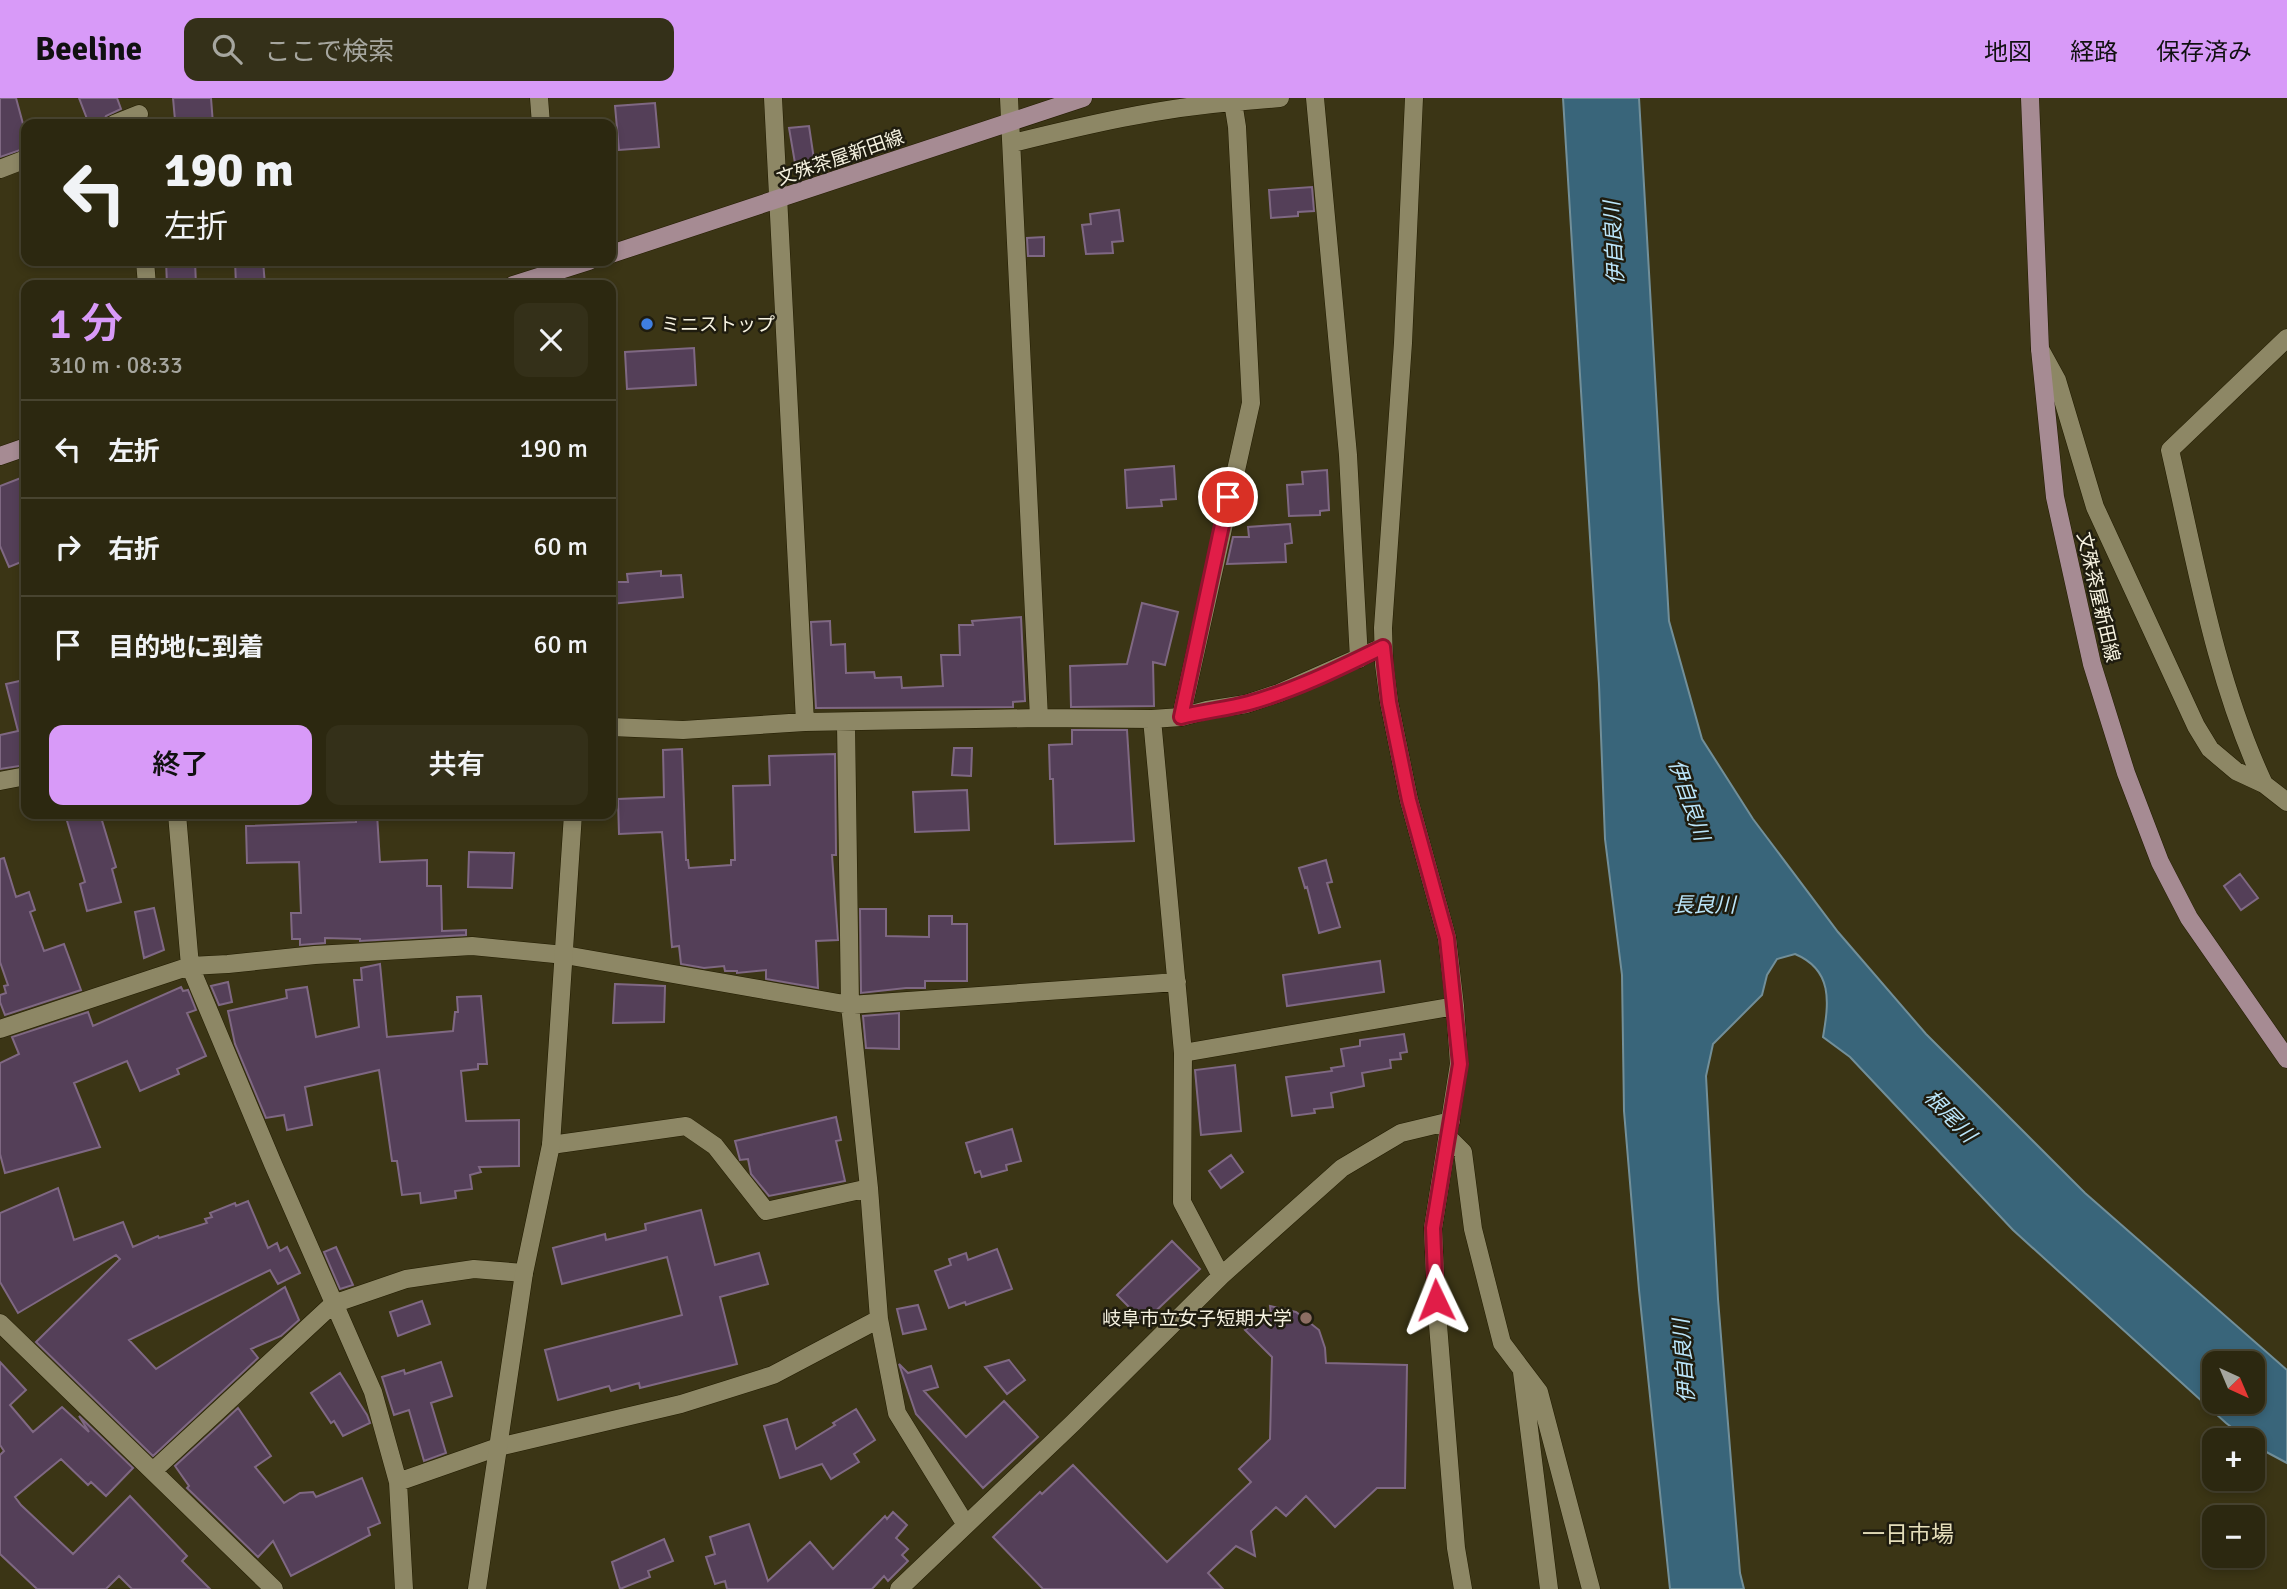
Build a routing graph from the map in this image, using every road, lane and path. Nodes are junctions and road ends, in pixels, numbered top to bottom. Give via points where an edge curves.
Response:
1 (539, 98) edge
2 (773, 98) edge
3 (1009, 98) edge
4 (1083, 98) edge
5 (1280, 98) edge
6 (1315, 98) edge
7 (1414, 98) edge
8 (2030, 98) edge
9 (1233, 102) junction
10 (541, 119) edge
11 (1011, 121) junction
12 (1013, 143) junction
13 (21, 161) edge
14 (0, 169) edge
15 (779, 200) junction
16 (616, 252) edge
17 (574, 266) edge
18 (553, 273) edge
19 (530, 280) edge
20 (2287, 338) edge
21 (2040, 349) junction
22 (21, 449) edge
23 (0, 456) edge
24 (1383, 647) junction
25 (1359, 659) junction
26 (1181, 717) junction
27 (1039, 718) junction
28 (1152, 719) junction
29 (805, 722) junction
30 (846, 723) junction
31 (616, 727) edge
32 (21, 777) edge
33 (0, 781) edge
34 (2264, 784) junction
35 (2287, 802) edge
36 (177, 819) edge
37 (573, 819) edge
38 (565, 955) junction
39 (190, 965) junction
40 (1177, 982) junction
41 (850, 1005) junction
42 (1455, 1006) junction
43 (0, 1029) edge
44 (1183, 1053) junction
45 (2287, 1059) edge
46 (1449, 1129) junction
47 (551, 1145) junction
48 (869, 1188) junction
49 (524, 1273) junction
50 (1222, 1276) junction
51 (333, 1304) junction
52 (878, 1320) junction
53 (0, 1323) edge
54 (1522, 1372) junction
55 (498, 1447) junction
56 (154, 1470) junction
57 (398, 1482) junction
58 (966, 1525) junction
59 (274, 1589) edge
60 (404, 1589) edge
61 (477, 1589) edge
62 (899, 1589) edge
63 (1463, 1589) edge
64 (1549, 1589) edge
65 (1591, 1589) edge

1 - 10 street
2 - 15 street
3 - 11 street
4 - 11 main road, 文殊茶屋新田線
5 - 9 street
6 - 25 street via 1348,455
7 - 24 street
8 - 21 main road, 文殊茶屋新田線
9 - 12 street via 1180,106
9 - 26 street via 1251,402
11 - 12 street
11 - 15 main road, 文殊茶屋新田線
12 - 27 street
13 - 14 street
15 - 16 main road, 文殊茶屋新田線
15 - 29 street
17 - 18 main road
18 - 19 main road
20 - 34 street via 2170,450 2222,672
21 - 34 street via 2057,380 2095,507 2196,726 2210,749 2236,771
21 - 45 main road, 文殊茶屋新田線 via 2054,496 2092,664 2126,773 2160,862 2189,918
22 - 23 main road
24 - 25 street
24 - 42 street via 1409,800 1447,938
25 - 26 street via 1246,704
26 - 28 street
27 - 28 street
27 - 30 street
28 - 40 street
29 - 30 street
29 - 31 street via 683,730
30 - 41 street
32 - 33 street
34 - 35 street
36 - 39 street
37 - 38 street
38 - 39 street via 472,946
38 - 41 street
38 - 47 street
39 - 43 street
39 - 51 street
40 - 41 street
40 - 44 street
41 - 48 street
42 - 44 street
42 - 46 street via 1460,1064
44 - 50 street via 1182,1202
46 - 50 street via 1401,1133 1342,1168
46 - 54 street via 1463,1152 1473,1229 1502,1343
46 - 63 street via 1433,1228 1456,1548
47 - 48 street via 686,1126 715,1146 766,1211
47 - 49 street
48 - 52 street
49 - 51 street via 474,1269 406,1279
49 - 55 street
50 - 58 street
51 - 56 street
51 - 57 street via 373,1392
52 - 55 street via 773,1375 681,1404
52 - 58 street via 897,1413
53 - 56 street
54 - 64 street
54 - 65 street via 1539,1392
55 - 57 street
55 - 61 street
56 - 59 street
57 - 60 street
58 - 62 street

